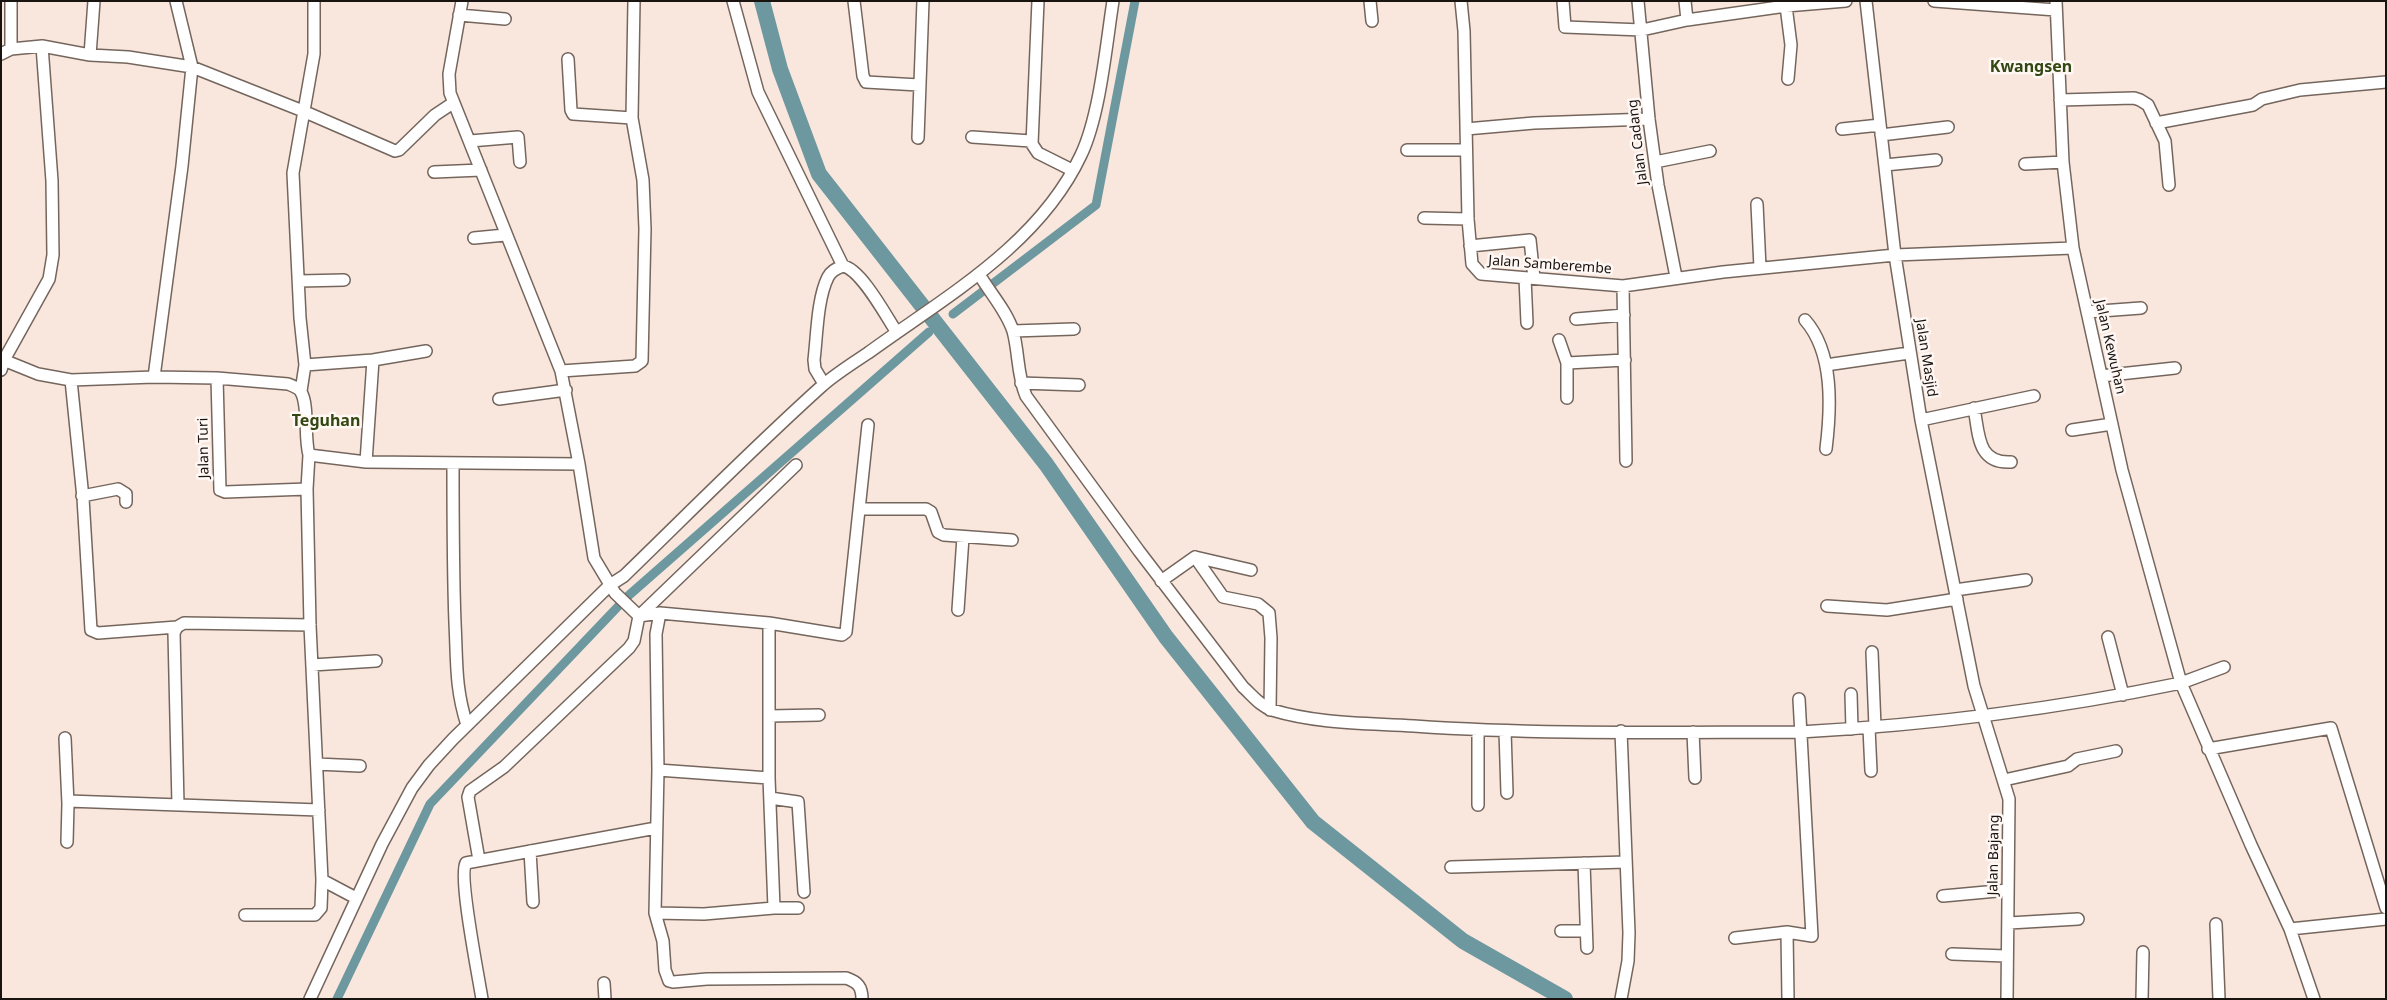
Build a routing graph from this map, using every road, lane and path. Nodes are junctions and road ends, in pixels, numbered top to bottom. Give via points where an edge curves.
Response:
1 (11, 1) edge
2 (94, 1) edge
3 (176, 1) edge
4 (314, 1) edge
5 (462, 1) edge
6 (634, 1) edge
7 (733, 1) edge
8 (854, 1) edge
9 (923, 1) edge
10 (1038, 1) edge
11 (1113, 1) edge
12 (1370, 1) edge
13 (1461, 1) edge
14 (1563, 1) edge
15 (1638, 1) edge
16 (1685, 1) edge
17 (1846, 1) edge
18 (1866, 1) edge
19 (1934, 1) edge
20 (1786, 6) junction
21 (2056, 6) edge
22 (459, 15) junction
23 (505, 19) dead end
24 (1688, 20) junction
25 (1372, 21) dead end
26 (1642, 30) junction
27 (42, 46) junction
28 (6, 52) edge
29 (90, 55) junction
30 (568, 59) dead end
31 (192, 67) junction
32 (1788, 79) dead end
33 (2386, 82) edge
34 (919, 85) junction
35 (2060, 100) junction
36 (452, 104) junction
37 (304, 111) junction
38 (632, 118) junction
39 (1649, 119) junction
40 (2156, 123) junction
41 (1948, 127) dead end
42 (1466, 129) junction
43 (1842, 129) dead end
44 (1881, 130) junction
45 (972, 137) dead end
46 (918, 138) dead end
47 (470, 141) junction
48 (1031, 141) junction
49 (1407, 150) dead end
50 (1466, 150) junction
51 (1710, 151) dead end
52 (1936, 160) dead end
53 (520, 162) dead end
54 (1655, 162) junction
55 (2063, 162) junction
56 (2025, 164) dead end
57 (1885, 166) junction
58 (481, 170) junction
59 (1072, 170) junction
60 (434, 172) dead end
61 (2169, 186) dead end
62 (1757, 204) dead end
63 (1424, 218) dead end
64 (1468, 219) junction
65 (505, 235) junction
66 (474, 238) dead end
67 (1470, 246) junction
68 (2073, 248) junction
69 (1895, 255) junction
70 (843, 266) junction
71 (1760, 268) junction
72 (1676, 277) junction
73 (981, 278) junction
74 (1529, 278) junction
75 (344, 280) dead end
76 (299, 281) junction
77 (1623, 286) junction
78 (2141, 308) dead end
79 (2087, 312) junction
80 (1624, 316) junction
81 (1576, 319) dead end
82 (1806, 320) dead end
83 (1527, 323) dead end
84 (1074, 329) dead end
85 (896, 331) junction
86 (1013, 331) junction
87 (1559, 340) dead end
88 (426, 351) dead end
89 (1909, 353) junction
90 (374, 360) junction
91 (1625, 360) junction
92 (2, 363) edge
93 (1567, 363) junction
94 (305, 365) junction
95 (1826, 365) junction
96 (2175, 368) dead end
97 (562, 372) junction
98 (2102, 376) junction
99 (154, 377) junction
100 (820, 377) junction
101 (217, 378) junction
102 (71, 380) junction
103 (1021, 383) junction
104 (1079, 385) dead end
105 (566, 390) junction
106 (301, 391) junction
107 (2034, 396) dead end
108 (1567, 398) dead end
109 (499, 399) dead end
110 (1974, 408) junction
111 (1921, 420) junction
112 (2112, 424) junction
113 (868, 425) dead end
114 (2072, 430) dead end
115 (1826, 449) dead end
116 (309, 456) junction
117 (1626, 461) dead end
118 (366, 462) junction
119 (2011, 462) dead end
120 (578, 464) junction
121 (453, 465) junction
122 (796, 465) dead end
123 (307, 488) junction
124 (82, 496) junction
125 (126, 502) dead end
126 (861, 509) junction
127 (962, 536) junction
128 (1012, 540) dead end
129 (1195, 557) junction
130 (1251, 570) dead end
131 (2026, 580) dead end
132 (1161, 581) junction
133 (613, 589) junction
134 (1956, 594) junction
135 (1827, 606) dead end
136 (958, 610) dead end
137 (660, 613) junction
138 (639, 616) junction
139 (769, 623) junction
140 (310, 625) junction
141 (177, 626) junction
142 (656, 634) junction
143 (2108, 637) dead end
144 (1872, 652) dead end
145 (376, 661) dead end
146 (312, 665) junction
147 (2224, 668) dead end
148 (2181, 683) junction
149 (1851, 694) dead end
150 (2123, 695) junction
151 (1799, 699) dead end
152 (1270, 710) junction
153 (819, 714) dead end
154 (1983, 715) junction
155 (769, 716) junction
156 (467, 725) junction
157 (1872, 727) junction
158 (1852, 729) junction
159 (1478, 730) junction
160 (1504, 731) junction
161 (1621, 731) junction
162 (1693, 732) junction
163 (1800, 732) junction
164 (65, 738) dead end
165 (2208, 749) junction
166 (2116, 752) dead end
167 (317, 764) junction
168 (360, 766) dead end
169 (658, 770) junction
170 (1871, 771) dead end
171 (769, 778) junction
172 (1695, 778) dead end
173 (2004, 780) junction
174 (1507, 793) dead end
175 (770, 798) junction
176 (68, 801) junction
177 (178, 805) junction
178 (1478, 805) dead end
179 (319, 810) junction
180 (656, 828) junction
181 (67, 842) dead end
182 (530, 851) junction
183 (479, 860) junction
184 (1626, 862) junction
185 (1584, 863) junction
186 (1451, 867) dead end
187 (322, 880) junction
188 (2008, 890) junction
189 (804, 892) dead end
190 (1943, 896) dead end
191 (356, 898) junction
192 (533, 902) dead end
193 (774, 908) junction
194 (798, 908) dead end
195 (2386, 908) edge
196 (655, 913) junction
197 (245, 915) dead end
198 (2078, 919) dead end
199 (2386, 919) edge
200 (2009, 923) junction
201 (2216, 924) dead end
202 (2290, 928) junction
203 (1561, 931) dead end
204 (1586, 932) junction
205 (1787, 932) junction
206 (1735, 938) dead end
207 (1587, 948) dead end
208 (2143, 952) dead end
209 (1952, 954) dead end
210 (2006, 956) junction
211 (604, 983) dead end
212 (310, 999) edge
213 (482, 999) edge
214 (605, 999) edge
215 (862, 999) edge
216 (1621, 999) edge
217 (1788, 999) edge
218 (2007, 999) edge
219 (2142, 999) edge
220 (2219, 999) edge
221 (2314, 999) edge

1 - 28 street
2 - 29 street
3 - 31 street
4 - 37 street via 314,54
5 - 22 street
6 - 38 street
7 - 70 street via 758,92
8 - 34 street via 866,82
9 - 34 street
10 - 48 street
11 - 59 street via 1089,132
12 - 25 street
13 - 42 street, Jalan Samberembe
14 - 26 street via 1565,27
15 - 26 street, Jalan Cadang
16 - 24 street
17 - 20 street
18 - 44 street, Jalan Masjid
19 - 21 street
20 - 24 street
20 - 32 street via 1791,45
21 - 35 street, Jalan Kewuhan
22 - 23 street
22 - 36 street via 449,74
24 - 26 street
26 - 39 street, Jalan Cadang
27 - 28 street
27 - 29 street
27 - 92 street via 52,181 53,254 49,279
29 - 31 street
30 - 38 street via 573,114
31 - 37 street
31 - 99 street
33 - 40 street via 2300,90 2262,99 2253,105
34 - 46 street
35 - 40 street via 2140,100 2148,105
35 - 55 street, Jalan Kewuhan
36 - 37 street via 435,114 397,151
36 - 47 street
37 - 76 street via 293,174
38 - 97 street via 643,180 642,361 635,366
39 - 42 street
39 - 54 street, Jalan Cadang
40 - 61 street via 2165,141
41 - 44 street
42 - 50 street, Jalan Samberembe
43 - 44 street
44 - 57 street, Jalan Masjid
45 - 48 street
47 - 53 street via 518,137
47 - 58 street
48 - 59 street via 1038,153
49 - 50 street
50 - 64 street, Jalan Samberembe
51 - 54 street
52 - 57 street
54 - 72 street, Jalan Cadang
55 - 56 street
55 - 68 street, Jalan Kewuhan
57 - 69 street, Jalan Masjid
58 - 60 street
58 - 65 street
59 - 73 street via 1036,222
62 - 71 street
63 - 64 street
64 - 67 street, Jalan Samberembe
65 - 66 street
65 - 97 street
67 - 74 street, Jalan Samberembe via 1472,264 1480,274
67 - 74 street via 1530,240
68 - 69 street, Jalan Samberembe
68 - 79 street, Jalan Kewuhan
69 - 71 street, Jalan Samberembe
69 - 89 street, Jalan Masjid
70 - 85 street via 851,269 866,286
70 - 100 street via 832,271 823,291 814,360
71 - 72 street, Jalan Samberembe
72 - 77 street, Jalan Samberembe
73 - 85 street
73 - 86 street
74 - 77 street, Jalan Samberembe
74 - 83 street
75 - 76 street
76 - 94 street
77 - 80 street
78 - 79 street
79 - 98 street, Jalan Kewuhan
80 - 81 street
80 - 91 street
82 - 95 street via 1814,329
84 - 86 street
85 - 100 street
86 - 103 street
87 - 93 street
88 - 90 street
89 - 95 street
89 - 111 street, Jalan Masjid
90 - 94 street
90 - 118 street
91 - 93 street
91 - 117 street
92 - 102 street
93 - 108 street
94 - 106 street
95 - 115 street via 1829,421
96 - 98 street
97 - 105 street
98 - 112 street, Jalan Kewuhan
99 - 101 street
99 - 102 street
100 - 133 street
101 - 106 street via 288,384
101 - 123 street, Jalan Turi via 220,490
102 - 124 street
103 - 104 street
103 - 132 street via 1026,396
105 - 109 street
105 - 120 street
106 - 116 street
107 - 110 street
110 - 111 street
110 - 119 street via 1981,448 1998,463
111 - 134 street, Jalan Masjid
112 - 114 street
112 - 148 street, Jalan Kewuhan
113 - 126 street
116 - 118 street
116 - 123 street
118 - 121 street
120 - 121 street
120 - 133 street via 592,549 598,567
121 - 156 street via 456,678
122 - 138 street
123 - 140 street
124 - 125 street via 118,489 126,494
124 - 141 street via 91,630 98,633
126 - 127 street via 926,509 931,512 938,532
126 - 139 street via 845,634
127 - 128 street
127 - 136 street
129 - 130 street
129 - 132 street
129 - 152 street via 1222,597 1258,604 1269,613
131 - 134 street
132 - 152 street via 1243,687
133 - 138 street
133 - 156 street
134 - 135 street via 1887,610
134 - 154 street, Jalan Masjid
137 - 138 street
137 - 139 street
137 - 142 street
138 - 142 street
138 - 183 street via 634,641 629,648 504,767 468,794
139 - 155 street
140 - 141 street via 184,623
140 - 146 street
141 - 177 street via 174,633
142 - 169 street
143 - 150 street
144 - 157 street
145 - 146 street
146 - 167 street
147 - 148 street
148 - 150 street
148 - 165 street, Jalan Kewuhan
149 - 158 street
150 - 154 street
151 - 163 street
152 - 159 street via 1335,721
153 - 155 street
154 - 157 street
154 - 173 street, Jalan Bajang
155 - 171 street
156 - 191 street via 412,788
157 - 158 street
157 - 170 street
158 - 163 street
159 - 160 street
159 - 178 street
160 - 161 street
160 - 174 street
161 - 162 street
161 - 184 street
162 - 163 street
162 - 172 street
163 - 205 street via 1813,933 1810,937
164 - 176 street
165 - 195 street via 2331,728
165 - 202 street, Jalan Kewuhan
166 - 173 street via 2077,759 2068,766
167 - 168 street
167 - 179 street
169 - 171 street
169 - 180 street
171 - 175 street
173 - 188 street, Jalan Bajang via 2010,810
175 - 189 street via 798,802
175 - 193 street
176 - 177 street
176 - 181 street
177 - 179 street
179 - 187 street
180 - 182 street
180 - 196 street
182 - 183 street
182 - 192 street
183 - 213 street via 468,862 463,870
184 - 185 street
184 - 216 street via 1628,961
185 - 186 street
185 - 204 street
187 - 191 street
187 - 197 street via 320,908 315,915
188 - 190 street
188 - 200 street, Jalan Bajang
191 - 212 street
193 - 194 street
193 - 196 street via 704,914
196 - 215 street via 669,981 846,978 862,989
198 - 200 street
199 - 202 street
200 - 210 street, Jalan Bajang
201 - 220 street
202 - 221 street
203 - 204 street
204 - 207 street
205 - 206 street
205 - 217 street
208 - 219 street
209 - 210 street
210 - 218 street, Jalan Bajang
211 - 214 street

